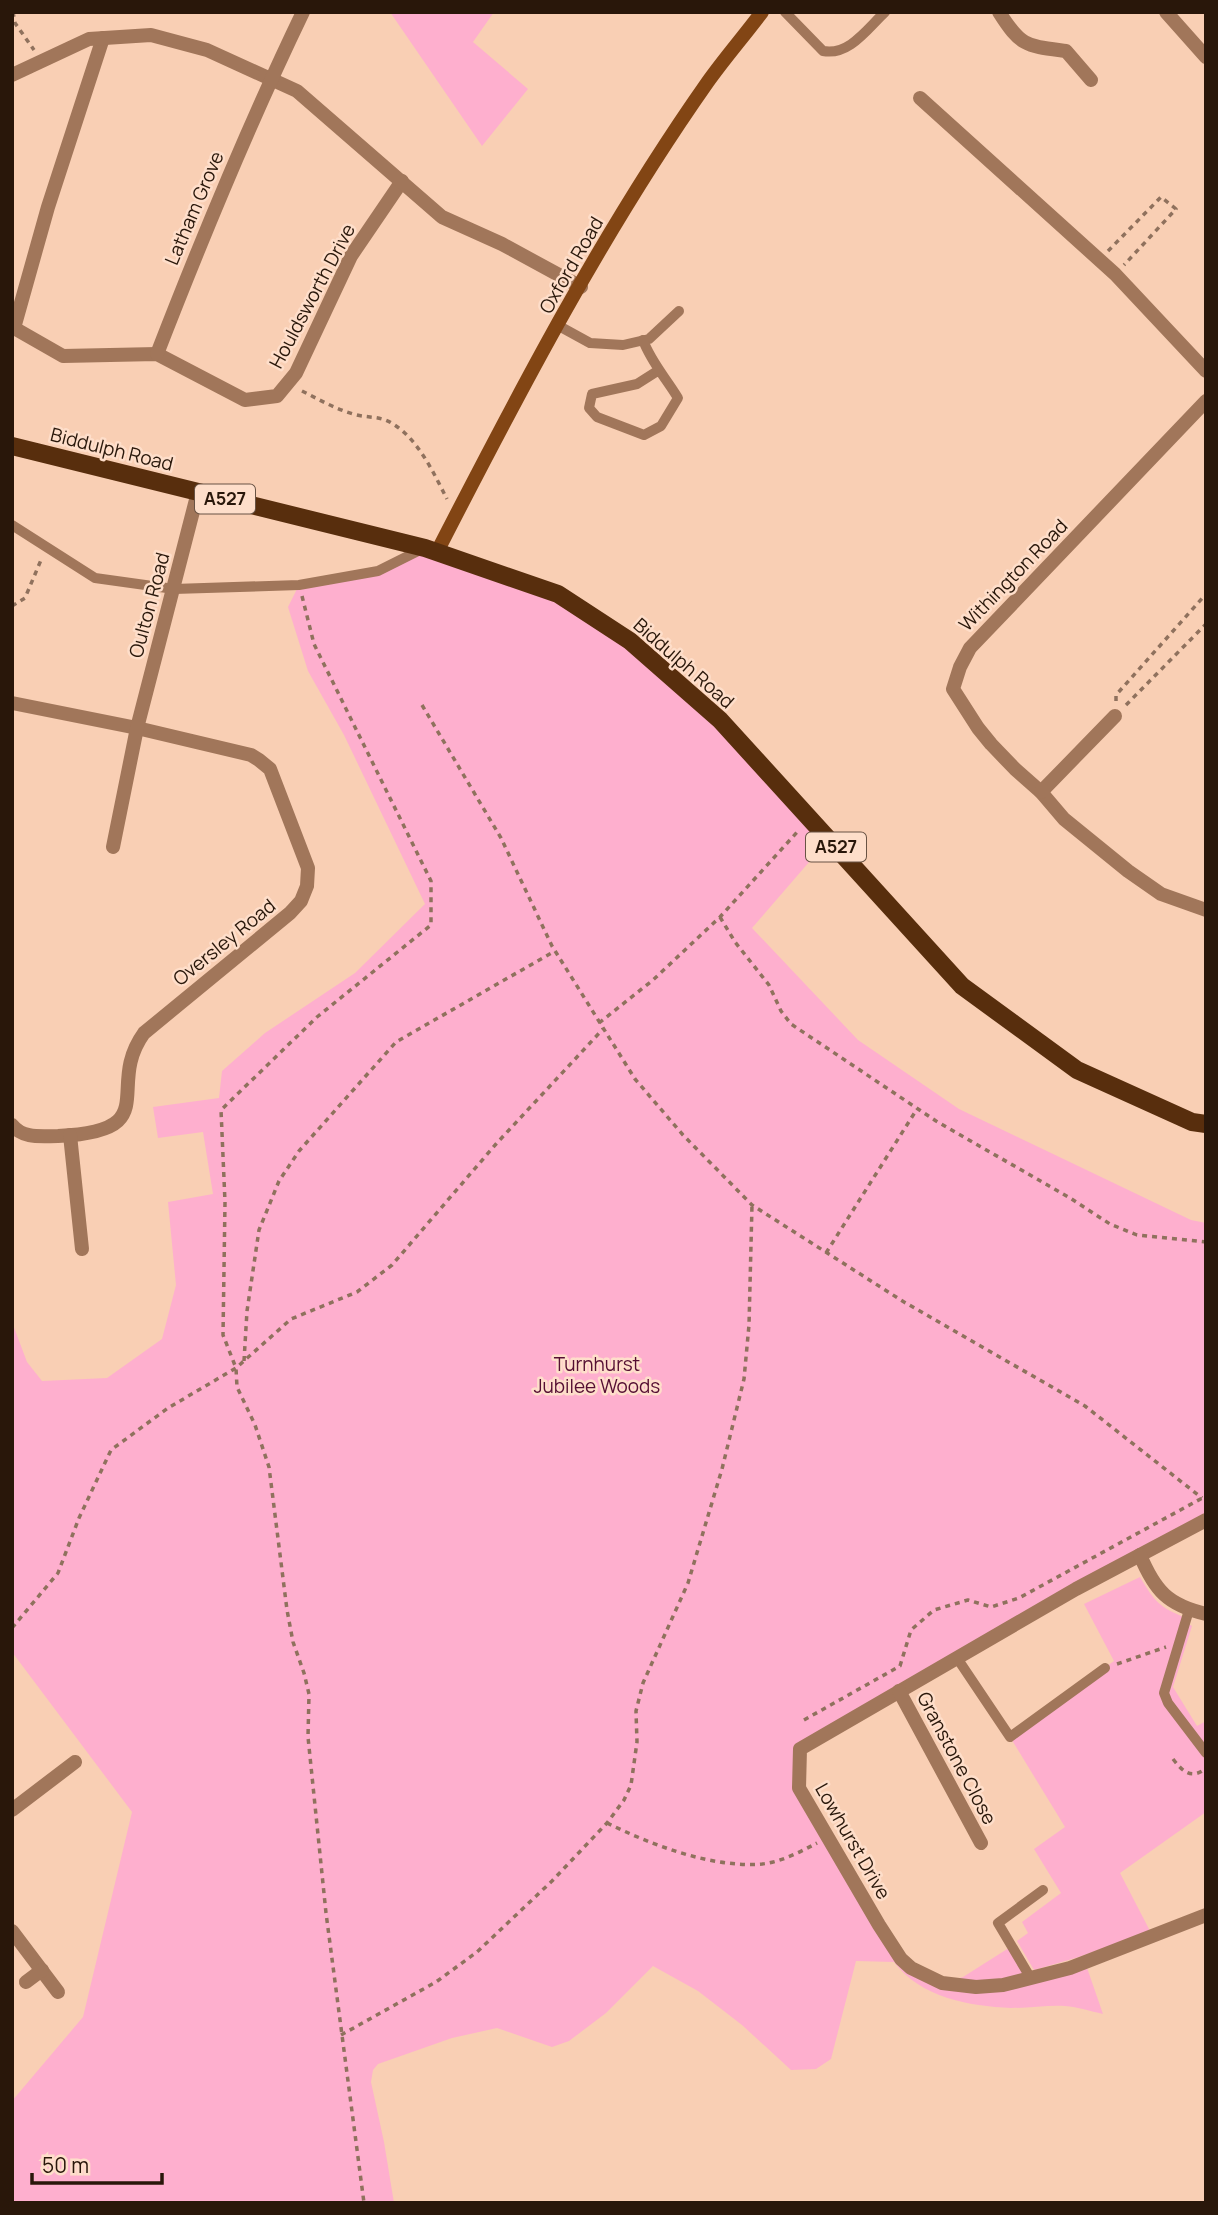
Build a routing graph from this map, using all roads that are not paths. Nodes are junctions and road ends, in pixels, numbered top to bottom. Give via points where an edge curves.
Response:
1 (303, 12) edge
2 (762, 12) edge
3 (785, 12) edge
4 (885, 12) edge
5 (999, 12) edge
6 (1166, 12) edge
7 (103, 38) junction
8 (1206, 57) edge
9 (12, 75) edge
10 (271, 79) junction
11 (1091, 80) dead end
12 (920, 98) dead end
13 (401, 181) junction
14 (581, 286) junction
15 (679, 311) dead end
16 (559, 326) junction
17 (643, 340) junction
18 (157, 354) junction
19 (659, 370) junction
20 (1206, 371) edge
21 (1206, 401) edge
22 (12, 446) edge
23 (198, 492) junction
24 (12, 525) edge
25 (431, 550) junction
26 (173, 589) junction
27 (12, 703) edge
28 (1115, 716) road end
29 (137, 728) junction
30 (1041, 792) junction
31 (113, 847) dead end
32 (1206, 910) edge
33 (1206, 1124) edge
34 (12, 1125) edge
35 (70, 1135) junction
36 (82, 1250) dead end
37 (1206, 1520) edge
38 (1140, 1555) junction
39 (1189, 1610) junction
40 (1206, 1614) edge
41 (957, 1658) junction
42 (1105, 1668) road end
43 (900, 1691) junction
44 (1206, 1753) edge
45 (75, 1762) dead end
46 (12, 1810) edge
47 (981, 1843) dead end
48 (1043, 1890) dead end
49 (1206, 1915) edge
50 (12, 1931) edge
51 (42, 1970) junction
52 (1030, 1977) junction
53 (26, 1982) dead end
54 (58, 1992) dead end

1 - 10 street, Latham Grove
2 - 14 street, Oxford Road via 707,82
3 - 4 lane via 823,51 830,52 847,48
5 - 11 street via 1019,41 1066,51
6 - 8 street
7 - 9 street via 89,39
7 - 10 street via 151,35 207,50
7 - 18 street, Houldsworth Drive via 48,207 15,328 63,356
10 - 13 street via 297,91
10 - 18 street, Latham Grove
12 - 20 street via 1115,274
13 - 14 street via 442,217
13 - 18 street, Houldsworth Drive via 351,256 296,373 277,396 246,400
14 - 16 street, Oxford Road
15 - 17 lane
16 - 17 lane via 590,343 623,345
16 - 25 street, Oxford Road via 456,515
17 - 19 lane
19 - 19 lane via 678,398 660,426 644,435 597,417 589,408 592,394 637,384
21 - 30 street, Withington Road via 970,648 960,667 953,689 970,717
22 - 23 main road, Biddulph Road / A527
23 - 25 main road, Biddulph Road / A527
23 - 26 street, Oulton Road
24 - 26 lane via 95,578
25 - 26 lane via 378,571 299,585
25 - 33 main road, Biddulph Road / A527 via 558,594 630,641 719,719 962,986 1077,1070 1192,1122
26 - 29 street, Oulton Road
27 - 29 street, Oversley Road
28 - 30 street
29 - 31 street, Oulton Road
29 - 35 street, Oversley Road via 251,755 270,769 308,868 307,886 290,913 144,1033 133,1047 127,1108 121,1119
30 - 32 street, Withington Road via 1064,819 1128,871 1161,894
34 - 35 street, Oversley Road via 35,1137
35 - 36 street
37 - 38 street, Lowhurst Drive
38 - 39 street via 1158,1589 1170,1602
38 - 41 street, Lowhurst Drive
39 - 40 street
39 - 44 lane via 1164,1693
41 - 42 lane via 1010,1737
41 - 43 street, Lowhurst Drive
43 - 47 street, Granstone Close
43 - 52 street, Lowhurst Drive via 800,1749 799,1788 879,1925 911,1968 943,1983 976,1987
45 - 46 street
48 - 52 lane via 998,1923
49 - 52 street, Lowhurst Drive via 1070,1968
50 - 51 street
51 - 53 street
51 - 54 street

